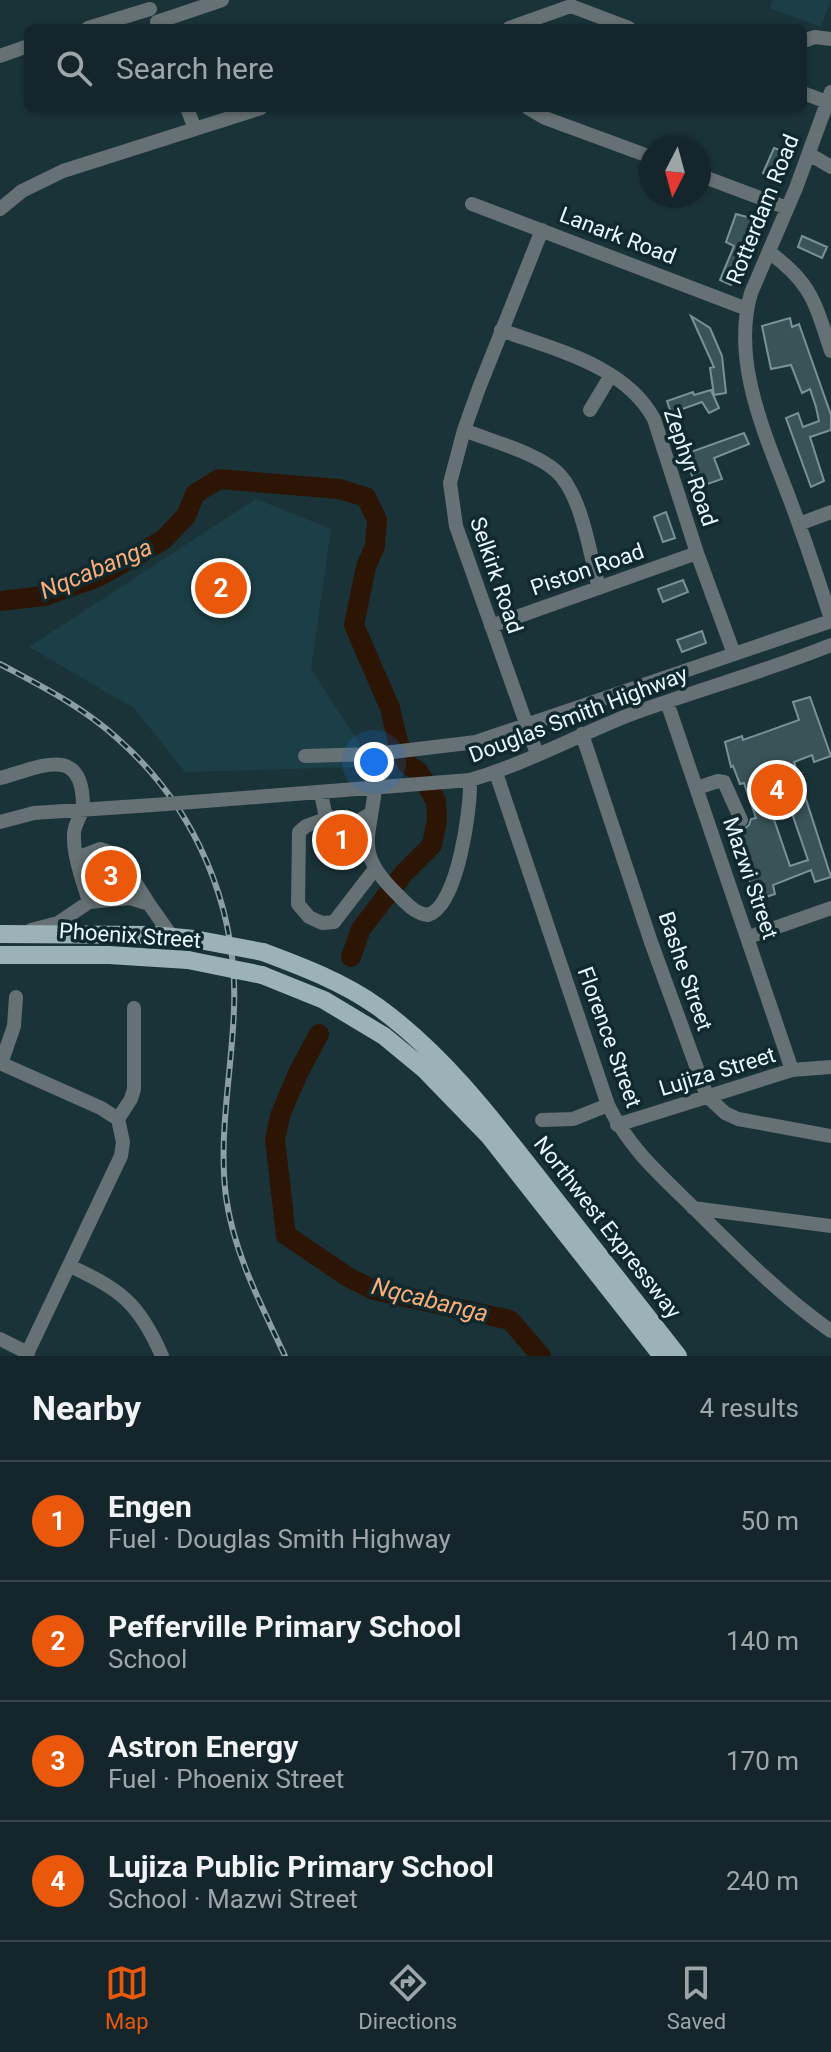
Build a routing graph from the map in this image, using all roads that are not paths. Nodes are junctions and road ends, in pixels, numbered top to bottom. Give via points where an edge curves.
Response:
1 (222, 0) edge
2 (572, 3) edge
3 (155, 15) edge
4 (109, 24) edge
5 (519, 24) edge
6 (620, 24) edge
7 (831, 39) edge
8 (807, 40) edge
9 (24, 47) edge
10 (0, 56) edge
11 (807, 94) edge
12 (829, 97) edge
13 (189, 112) edge
14 (248, 112) edge
15 (535, 112) edge
16 (195, 129) junction
17 (639, 153) edge
18 (809, 154) junction
19 (831, 167) edge
20 (711, 180) edge
21 (472, 204) dead end
22 (787, 208) junction
23 (0, 209) edge
24 (542, 230) junction
25 (769, 252) junction
26 (747, 309) junction
27 (501, 330) junction
28 (831, 351) edge
29 (611, 375) junction
30 (590, 410) dead end
31 (464, 430) junction
32 (831, 512) edge
33 (799, 524) junction
34 (697, 553) junction
35 (599, 588) junction
36 (831, 620) edge
37 (491, 626) junction
38 (831, 645) edge
39 (734, 654) junction
40 (667, 702) junction
41 (528, 726) junction
42 (582, 734) junction
43 (537, 754) junction
44 (305, 756) dead end
45 (496, 773) junction
46 (0, 778) edge
47 (470, 780) junction
48 (697, 788) junction
49 (375, 789) junction
50 (321, 793) junction
51 (83, 809) junction
52 (370, 814) junction
53 (328, 818) junction
54 (741, 820) dead end
55 (0, 822) edge
56 (77, 858) junction
57 (376, 872) junction
58 (89, 902) junction
59 (149, 904) junction
60 (831, 908) edge
61 (7, 934) edge
62 (749, 937) junction
63 (173, 938) junction
64 (0, 955) edge
65 (16, 997) dead end
66 (134, 1008) dead end
67 (0, 1063) edge
68 (831, 1067) edge
69 (792, 1070) junction
70 (707, 1096) junction
71 (608, 1105) junction
72 (118, 1119) junction
73 (542, 1120) dead end
74 (617, 1125) junction
75 (494, 1132) junction
76 (831, 1136) edge
77 (693, 1208) junction
78 (831, 1226) edge
79 (70, 1266) junction
80 (831, 1331) edge
81 (0, 1339) edge
82 (27, 1354) edge
83 (162, 1356) edge
84 (662, 1356) edge
85 (678, 1356) edge

1 - 3 street
2 - 5 street
2 - 6 street
3 - 4 street
7 - 8 street
9 - 10 street
11 - 12 street
12 - 18 street, Rotterdam Road
13 - 16 street
14 - 16 street
15 - 17 street
16 - 23 street via 63,171 22,191
18 - 19 street
18 - 22 street, Rotterdam Road
20 - 22 street
21 - 24 street, Lanark Road
22 - 25 street, Rotterdam Road
24 - 26 street, Lanark Road
24 - 27 street, Selkirk Road
25 - 26 street, Rotterdam Road
25 - 28 street via 808,288
26 - 33 street, Rotterdam Road via 753,393
27 - 29 street, Zephyr Road
27 - 31 street, Selkirk Road
29 - 30 street
29 - 34 street, Zephyr Road via 635,392 654,419
31 - 35 street via 542,463 566,483
31 - 37 street, Selkirk Road via 450,483 452,512
32 - 33 street
33 - 36 street, Rotterdam Road
34 - 35 street, Piston Road
34 - 39 street, Zephyr Road
35 - 37 street, Piston Road
36 - 39 street
37 - 41 street, Selkirk Road
38 - 40 street, Douglas Smith Highway
39 - 41 street
40 - 42 street, Douglas Smith Highway
40 - 48 street, Mazwi Street
41 - 43 street, Selkirk Road
41 - 44 street via 476,742
42 - 43 street, Douglas Smith Highway
42 - 70 street, Bashe Street
43 - 45 street, Douglas Smith Highway
45 - 47 street, Douglas Smith Highway
45 - 71 street, Florence Street
46 - 51 street via 54,764 70,766 79,779
47 - 49 street, Douglas Smith Highway
47 - 57 street via 466,837 435,913 421,914
48 - 54 street via 724,782
48 - 62 street, Mazwi Street
49 - 50 street, Douglas Smith Highway
49 - 52 street
50 - 51 street, Douglas Smith Highway, bridge
50 - 53 street
51 - 55 street, Douglas Smith Highway
51 - 56 street via 75,823
52 - 53 street via 353,824
52 - 57 street via 368,850
53 - 57 street via 299,832 297,892 303,912 322,923 334,922
56 - 58 street
56 - 59 street via 100,849 118,855
58 - 59 street via 130,898
58 - 61 street via 58,923
59 - 63 street
60 - 62 street
61 - 63 main road, Phoenix Street
62 - 69 street, Mazwi Street
63 - 75 main road, Phoenix Street, bridge via 263,952 376,1006 453,1074
64 - 75 main road, Phoenix Street, bridge via 188,960 262,975 324,1000 384,1036
65 - 67 street via 14,1026
66 - 72 street via 134,1089
67 - 72 street
68 - 69 street, Lujiza Street
69 - 70 street, Lujiza Street
70 - 74 street, Lujiza Street
70 - 76 street via 738,1119
71 - 73 street via 573,1119
71 - 74 street, Florence Street
72 - 79 street via 121,1156
74 - 77 street, Florence Street via 640,1157
75 - 84 main road, Northwest Expressway
75 - 85 main road, Northwest Expressway
77 - 78 street
77 - 80 street, Florence Street via 761,1274
79 - 82 street
79 - 83 street via 128,1299
81 - 82 street

